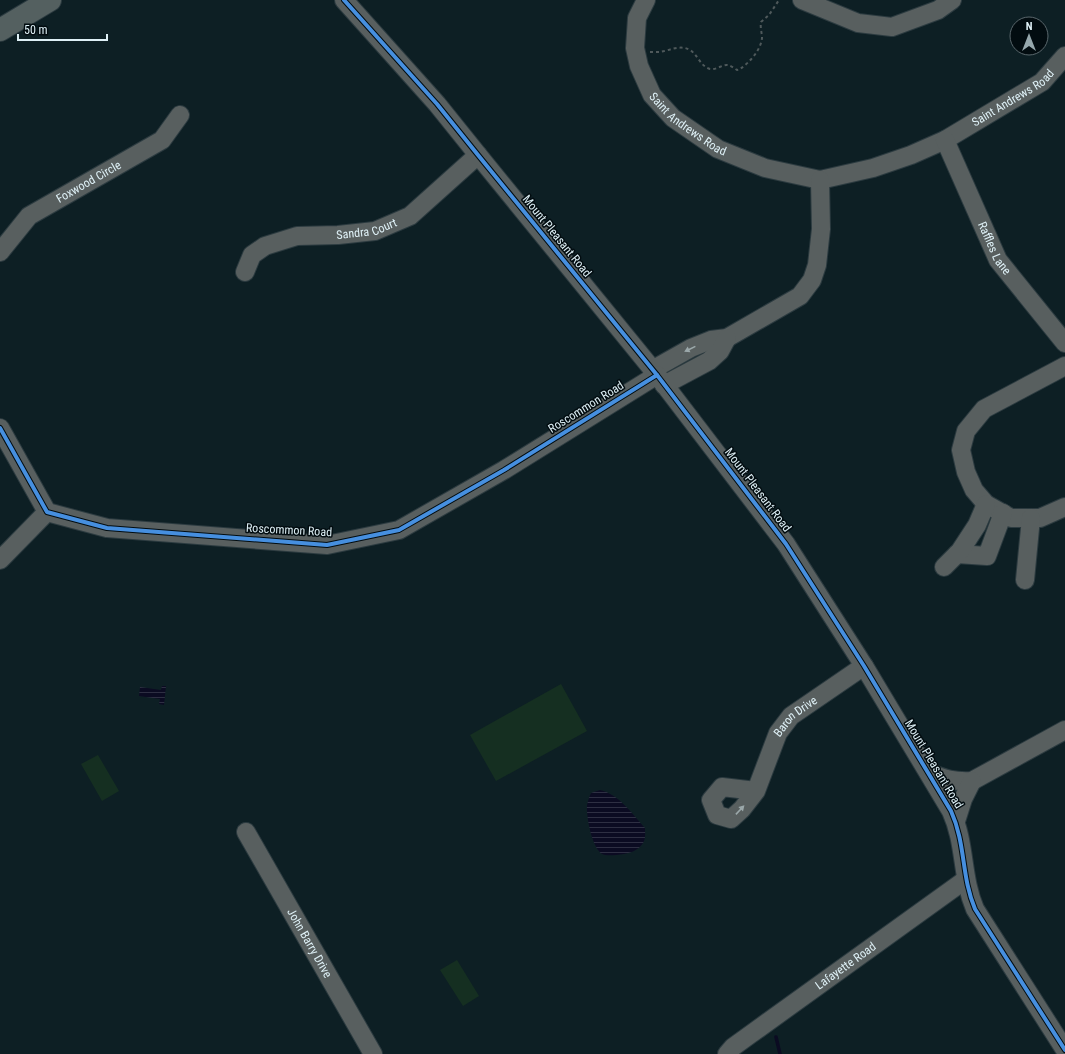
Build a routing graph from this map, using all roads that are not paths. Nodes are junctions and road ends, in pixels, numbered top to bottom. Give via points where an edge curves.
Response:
1 (50, 0) edge
2 (344, 0) edge
3 (646, 0) edge
4 (802, 0) edge
5 (952, 0) edge
6 (0, 30) edge
7 (1065, 56) edge
8 (180, 115) dead end
9 (945, 140) junction
10 (478, 155) junction
11 (820, 180) junction
12 (0, 252) edge
13 (245, 272) dead end
14 (1065, 342) edge
15 (1065, 366) edge
16 (658, 377) junction
17 (0, 428) edge
18 (986, 504) junction
19 (1065, 507) edge
20 (47, 512) junction
21 (1003, 513) junction
22 (1031, 518) junction
23 (957, 554) junction
24 (0, 560) edge
25 (944, 567) dead end
26 (1025, 580) dead end
27 (864, 666) junction
28 (1065, 730) edge
29 (928, 772) junction
30 (972, 781) junction
31 (756, 791) dead end
32 (956, 821) junction
33 (246, 832) dead end
34 (965, 880) junction
35 (1065, 1050) edge
36 (374, 1054) edge
37 (727, 1054) edge

1 - 6 main road
2 - 10 street, Mount Pleasant Road via 437,104
3 - 11 street, Saint Andrews Road via 638,18 635,48 639,66 652,94 673,118 718,150 765,168
4 - 5 street via 858,23 892,27 938,10
7 - 9 street, Saint Andrews Road via 1042,82
8 - 12 street, Foxwood Circle via 162,140 28,216
9 - 11 street, Saint Andrews Road via 873,168
9 - 14 street, Raffles Lane via 998,260
10 - 13 street, Sandra Court via 410,216 376,231 297,236 265,246 252,255
10 - 16 street, Mount Pleasant Road
11 - 16 street via 820,242 817,265 812,280 800,296 727,338 720,351 709,361
15 - 18 street via 984,409 966,431 961,450 966,472 974,490
16 - 20 street, Roscommon Road via 399,530 327,545 107,528
16 - 27 street, Mount Pleasant Road via 786,544
17 - 20 street
18 - 21 street
18 - 23 street
19 - 22 street via 1040,518
20 - 24 street
21 - 22 street via 1011,518
21 - 23 street via 987,556
22 - 26 street
23 - 25 street
27 - 29 street, Mount Pleasant Road
27 - 31 street, Baron Drive via 791,716 778,733
28 - 30 street
29 - 30 street via 950,781
29 - 32 street, Mount Pleasant Road
30 - 32 street
32 - 34 street, Mount Pleasant Road via 962,846
33 - 36 street, John Barry Drive
34 - 35 street, Mount Pleasant Road via 974,909
34 - 37 street, Lafayette Road via 750,1034

